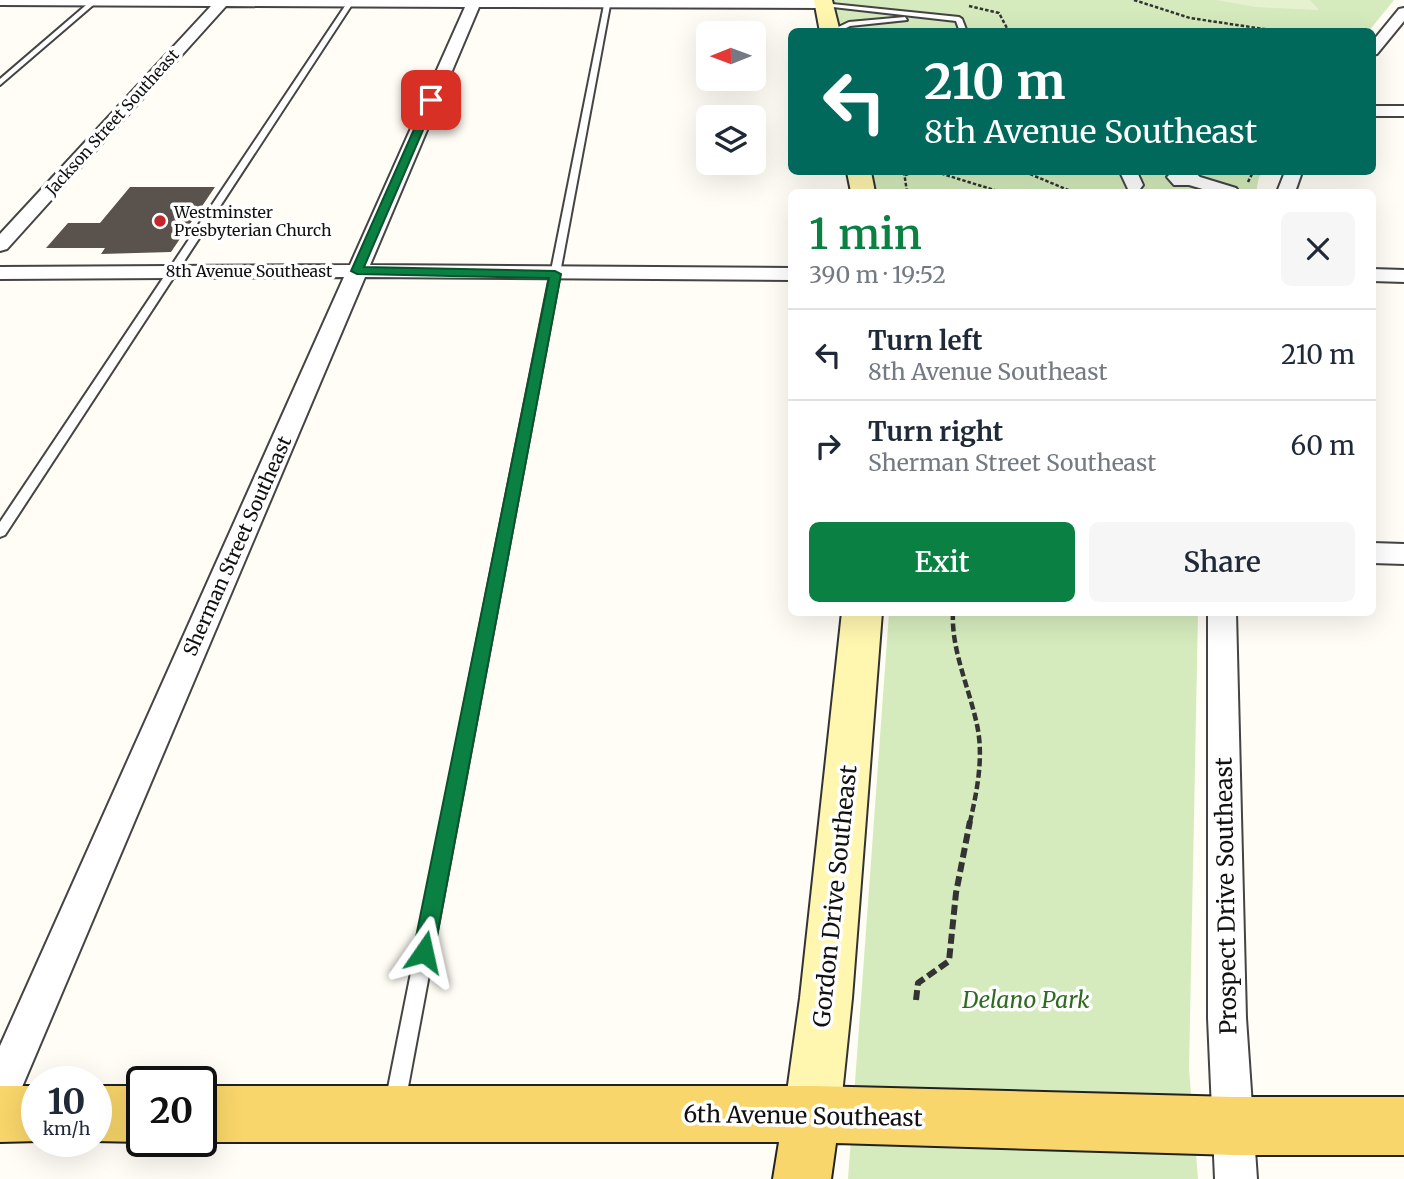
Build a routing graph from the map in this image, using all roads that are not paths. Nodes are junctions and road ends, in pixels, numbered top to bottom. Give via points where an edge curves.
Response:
1 (0, 1) edge
2 (95, 1) edge
3 (223, 1) edge
4 (351, 1) edge
5 (474, 1) edge
6 (607, 2) edge
7 (823, 2) edge
8 (1404, 12) edge
9 (921, 17) junction
10 (830, 28) edge
11 (840, 28) edge
12 (962, 28) edge
13 (1382, 39) junction
14 (1402, 43) dead end
15 (1376, 46) edge
16 (0, 83) edge
17 (1376, 111) edge
18 (1404, 111) edge
19 (1189, 182) edge
20 (1218, 189) edge
21 (0, 245) edge
22 (357, 271) junction
23 (174, 272) junction
24 (0, 273) edge
25 (555, 274) junction
26 (788, 274) edge
27 (1376, 275) edge
28 (1404, 276) edge
29 (0, 532) edge
30 (1376, 553) edge
31 (1404, 554) edge
32 (862, 616) edge
33 (1222, 616) edge
34 (0, 1092) edge
35 (0, 1114) edge
36 (21, 1114) edge
37 (217, 1114) edge
38 (812, 1114) junction
39 (392, 1115) junction
40 (1404, 1126) edge
41 (1235, 1153) edge
42 (802, 1179) edge

1 - 2 street
2 - 3 street
2 - 16 lane
3 - 4 street
3 - 21 street, Jackson Street Southeast
4 - 5 street
4 - 23 lane
5 - 6 street
5 - 22 street, Sherman Street Southeast
6 - 7 street
6 - 25 lane
7 - 9 lane
7 - 10 street
8 - 13 street
9 - 11 lane
9 - 12 lane via 959,19
13 - 14 street
13 - 15 street
17 - 18 street
19 - 20 street
22 - 23 street, 8th Avenue Southeast
22 - 25 street, 8th Avenue Southeast
22 - 34 street, Sherman Street Southeast
23 - 24 street, 8th Avenue Southeast
23 - 29 lane
25 - 26 street, 8th Avenue Southeast
25 - 39 lane
27 - 28 street
30 - 31 street
32 - 38 street, Gordon Drive Southeast
33 - 41 street, Prospect Drive Southeast via 1227,1018
35 - 36 main road
37 - 39 main road, 6th Avenue Southeast
38 - 39 main road, 6th Avenue Southeast
38 - 41 main road, 6th Avenue Southeast
38 - 42 main road, Gordon Drive Southeast
40 - 41 main road, 6th Avenue Southeast

